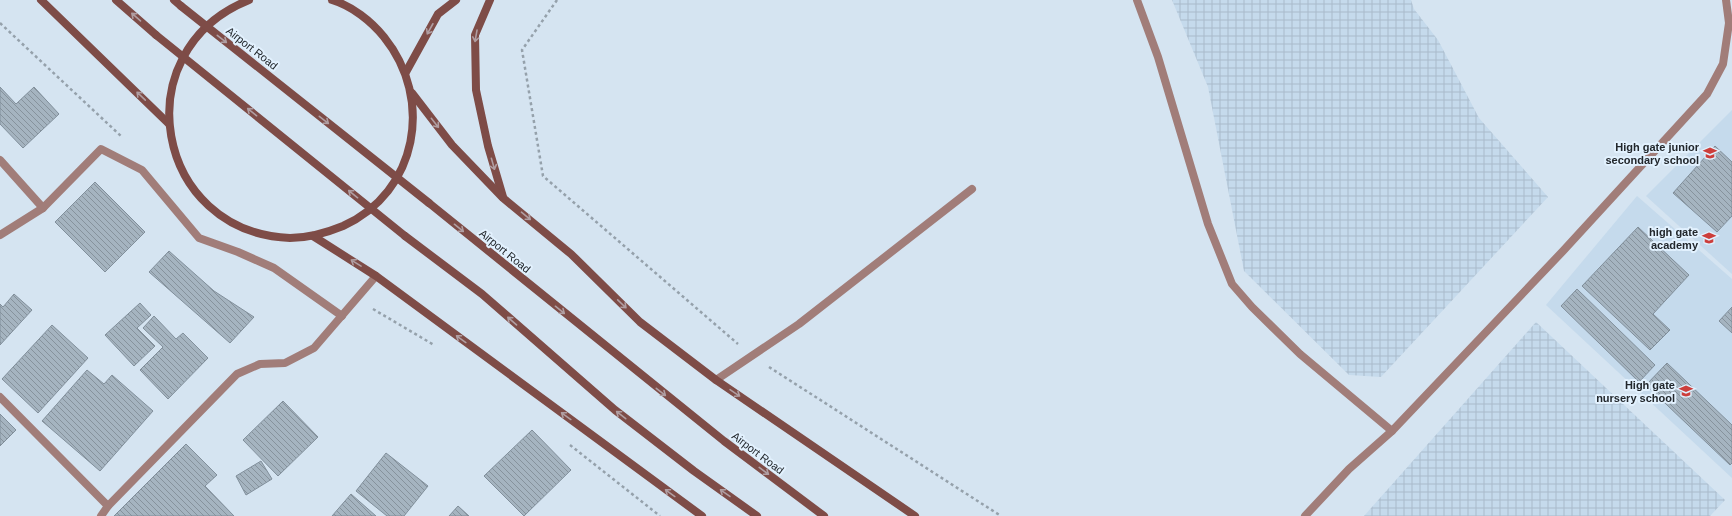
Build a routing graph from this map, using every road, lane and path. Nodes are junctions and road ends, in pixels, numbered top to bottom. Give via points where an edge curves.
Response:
1 (41, 0) edge
2 (116, 0) edge
3 (174, 0) edge
4 (249, 0) edge
5 (332, 0) edge
6 (456, 0) edge
7 (490, 0) edge
8 (557, 0) edge
9 (1137, 0) edge
10 (1726, 0) edge
11 (0, 23) edge
12 (406, 72) junction
13 (411, 93) junction
14 (169, 124) junction
15 (125, 141) dead end
16 (0, 160) edge
17 (972, 189) dead end
18 (503, 198) junction
19 (43, 208) junction
20 (0, 235) edge
21 (313, 236) junction
22 (376, 276) junction
23 (357, 300) junction
24 (342, 316) junction
25 (437, 346) dead end
26 (752, 356) junction
27 (716, 380) junction
28 (0, 397) edge
29 (1392, 431) junction
30 (564, 440) dead end
31 (108, 506) junction
32 (101, 516) edge
33 (660, 516) edge
34 (702, 516) edge
35 (757, 516) edge
36 (824, 516) edge
37 (915, 516) edge
38 (1001, 516) edge
39 (1305, 516) edge

14 -> 1 main road
35 -> 2 main road, bridge via 614,410 482,294 405,236
3 -> 36 main road, Airport Road, bridge via 724,441
4 - 14 main road via 218,16 189,45 172,83
5 - 12 main road via 358,13 378,29 394,49
6 -> 12 main road via 438,14
7 -> 18 main road via 475,35 476,90
8 - 26 path via 522,50 543,176
9 - 29 street via 1158,57 1208,224 1232,284 1300,354
10 - 29 street via 1729,23 1723,64 1707,94 1563,251
11 - 15 path
12 - 13 main road
13 -> 18 main road via 452,145
13 - 21 main road via 412,136 407,156 386,194 353,222
14 - 21 main road via 175,155 184,175 196,193 212,208 229,221 269,236
16 - 19 street
17 - 26 street via 799,324
18 -> 27 main road via 571,254 640,322
19 - 20 street
19 - 24 street via 101,149 142,170 199,238 274,268
22 -> 21 main road
22 - 23 street
34 -> 22 main road
23 - 24 street
23 - 25 path
24 - 31 street via 314,348 285,364 260,364 237,374
26 - 27 street
26 - 38 path
27 -> 37 main road
28 - 31 street
29 - 39 street via 1349,470
30 - 33 path
31 - 32 street

